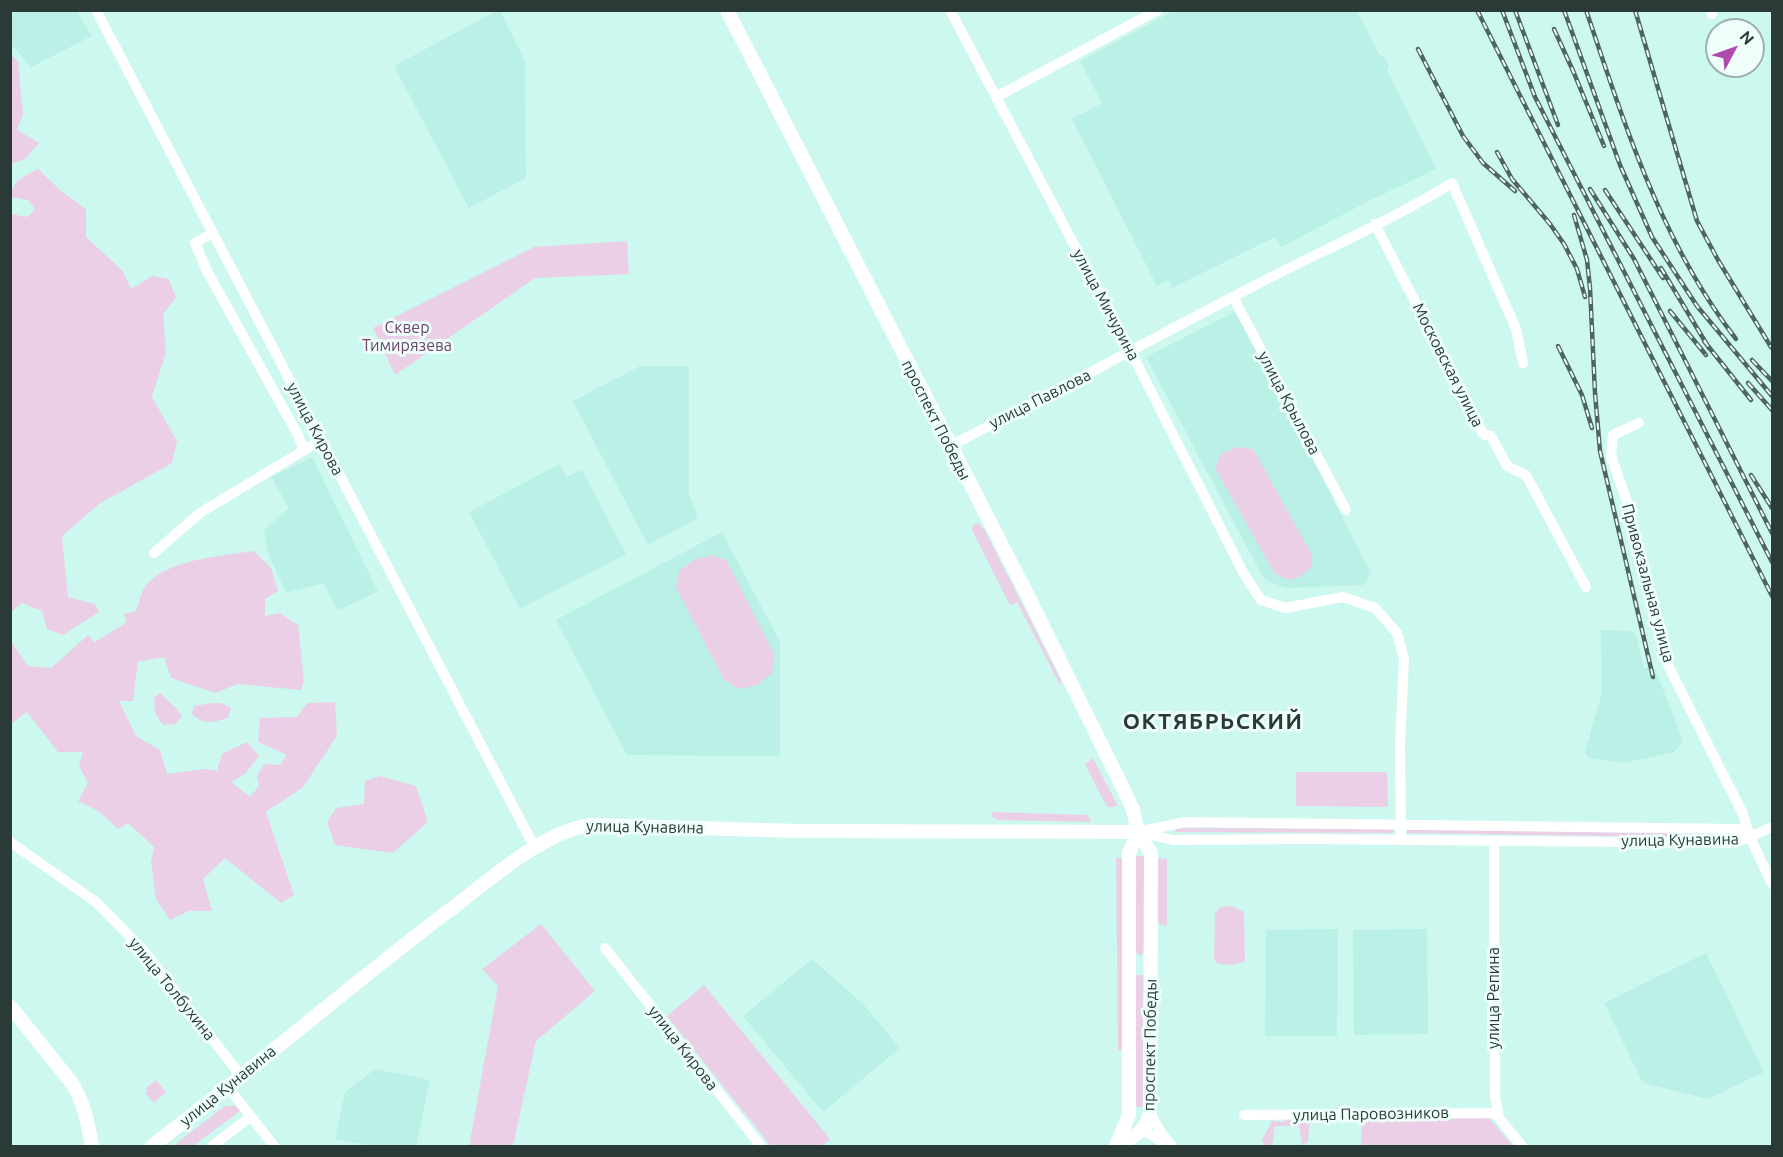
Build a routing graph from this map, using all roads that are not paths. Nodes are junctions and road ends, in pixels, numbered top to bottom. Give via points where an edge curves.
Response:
1 (96, 10) edge
2 (727, 10) edge
3 (951, 10) edge
4 (1158, 10) edge
5 (996, 97) junction
6 (1375, 224) junction
7 (213, 233) junction
8 (1233, 297) junction
9 (1131, 352) junction
10 (1523, 363) dead end
11 (1639, 423) dead end
12 (321, 440) junction
13 (950, 446) junction
14 (304, 450) junction
15 (1346, 510) dead end
16 (154, 553) dead end
17 (1586, 587) dead end
18 (1400, 825) junction
19 (1773, 827) edge
20 (1138, 832) junction
21 (1750, 837) junction
22 (1401, 839) junction
23 (1494, 841) junction
24 (10, 842) edge
25 (536, 848) junction
26 (1773, 884) edge
27 (605, 948) dead end
28 (1129, 966) junction
29 (1151, 966) junction
30 (10, 1006) edge
31 (241, 1076) junction
32 (228, 1087) junction
33 (1150, 1113) junction
34 (1498, 1113) junction
35 (1129, 1115) junction
36 (1244, 1115) dead end
37 (249, 1118) dead end
38 (1143, 1130) junction
39 (92, 1146) edge
40 (155, 1146) edge
41 (212, 1146) edge
42 (274, 1146) edge
43 (761, 1146) edge
44 (1117, 1146) edge
45 (1171, 1146) edge
46 (1522, 1146) edge

1 - 7 street, улица Кирова
2 - 13 main road, проспект Победы
3 - 5 street, улица Мичурина
4 - 5 street
5 - 9 street, улица Мичурина
6 - 8 street, улица Павлова
6 - 10 street, улица Павлова via 1452,183 1516,329
6 - 17 street, Московская улица via 1484,435 1491,436 1507,466 1526,475
7 - 12 street, улица Кирова
7 - 14 street via 195,243
8 - 9 street, улица Павлова
8 - 15 street, улица Крылова
9 - 13 street, улица Павлова
9 - 18 street, улица Мичурина via 1261,600 1285,608 1343,597 1375,608 1397,633 1404,659
11 - 21 street, Привокзальная улица via 1613,435 1611,456 1630,510 1666,661 1743,814
12 - 14 street
12 - 25 street, улица Кирова
13 - 20 main road, проспект Победы via 1125,790
14 - 16 street via 200,513
18 - 20 street, улица Кунавина via 1186,822
18 - 21 street, улица Кунавина via 1738,829
18 - 22 street
19 - 21 street
20 - 22 street, улица Кунавина via 1173,840
20 - 25 main road, улица Кунавина via 800,831 590,825 576,827
20 - 28 main road, проспект Победы via 1129,853
20 - 29 main road, проспект Победы via 1151,853
21 - 23 street, улица Кунавина via 1729,843
21 - 26 street, Привокзальная улица
22 - 23 street, улица Кунавина
23 - 34 street, улица Репина
24 - 31 street, улица Толбухина via 96,902 145,952
25 - 31 main road, улица Кунавина via 370,971
27 - 43 street, улица Кирова
28 - 29 street, проспект Победы
28 - 35 main road, проспект Победы
29 - 33 main road, проспект Победы
30 - 39 main road via 79,1095
31 - 32 main road, улица Кунавина
32 - 40 main road, улица Кунавина
32 - 42 street
33 - 38 main road, проспект Победы
33 - 45 street
34 - 36 street, улица Паровозников
34 - 46 street, улица Репина
35 - 38 main road
35 - 44 main road, проспект Победы
37 - 41 street
38 - 44 main road, проспект Победы
38 - 45 street

